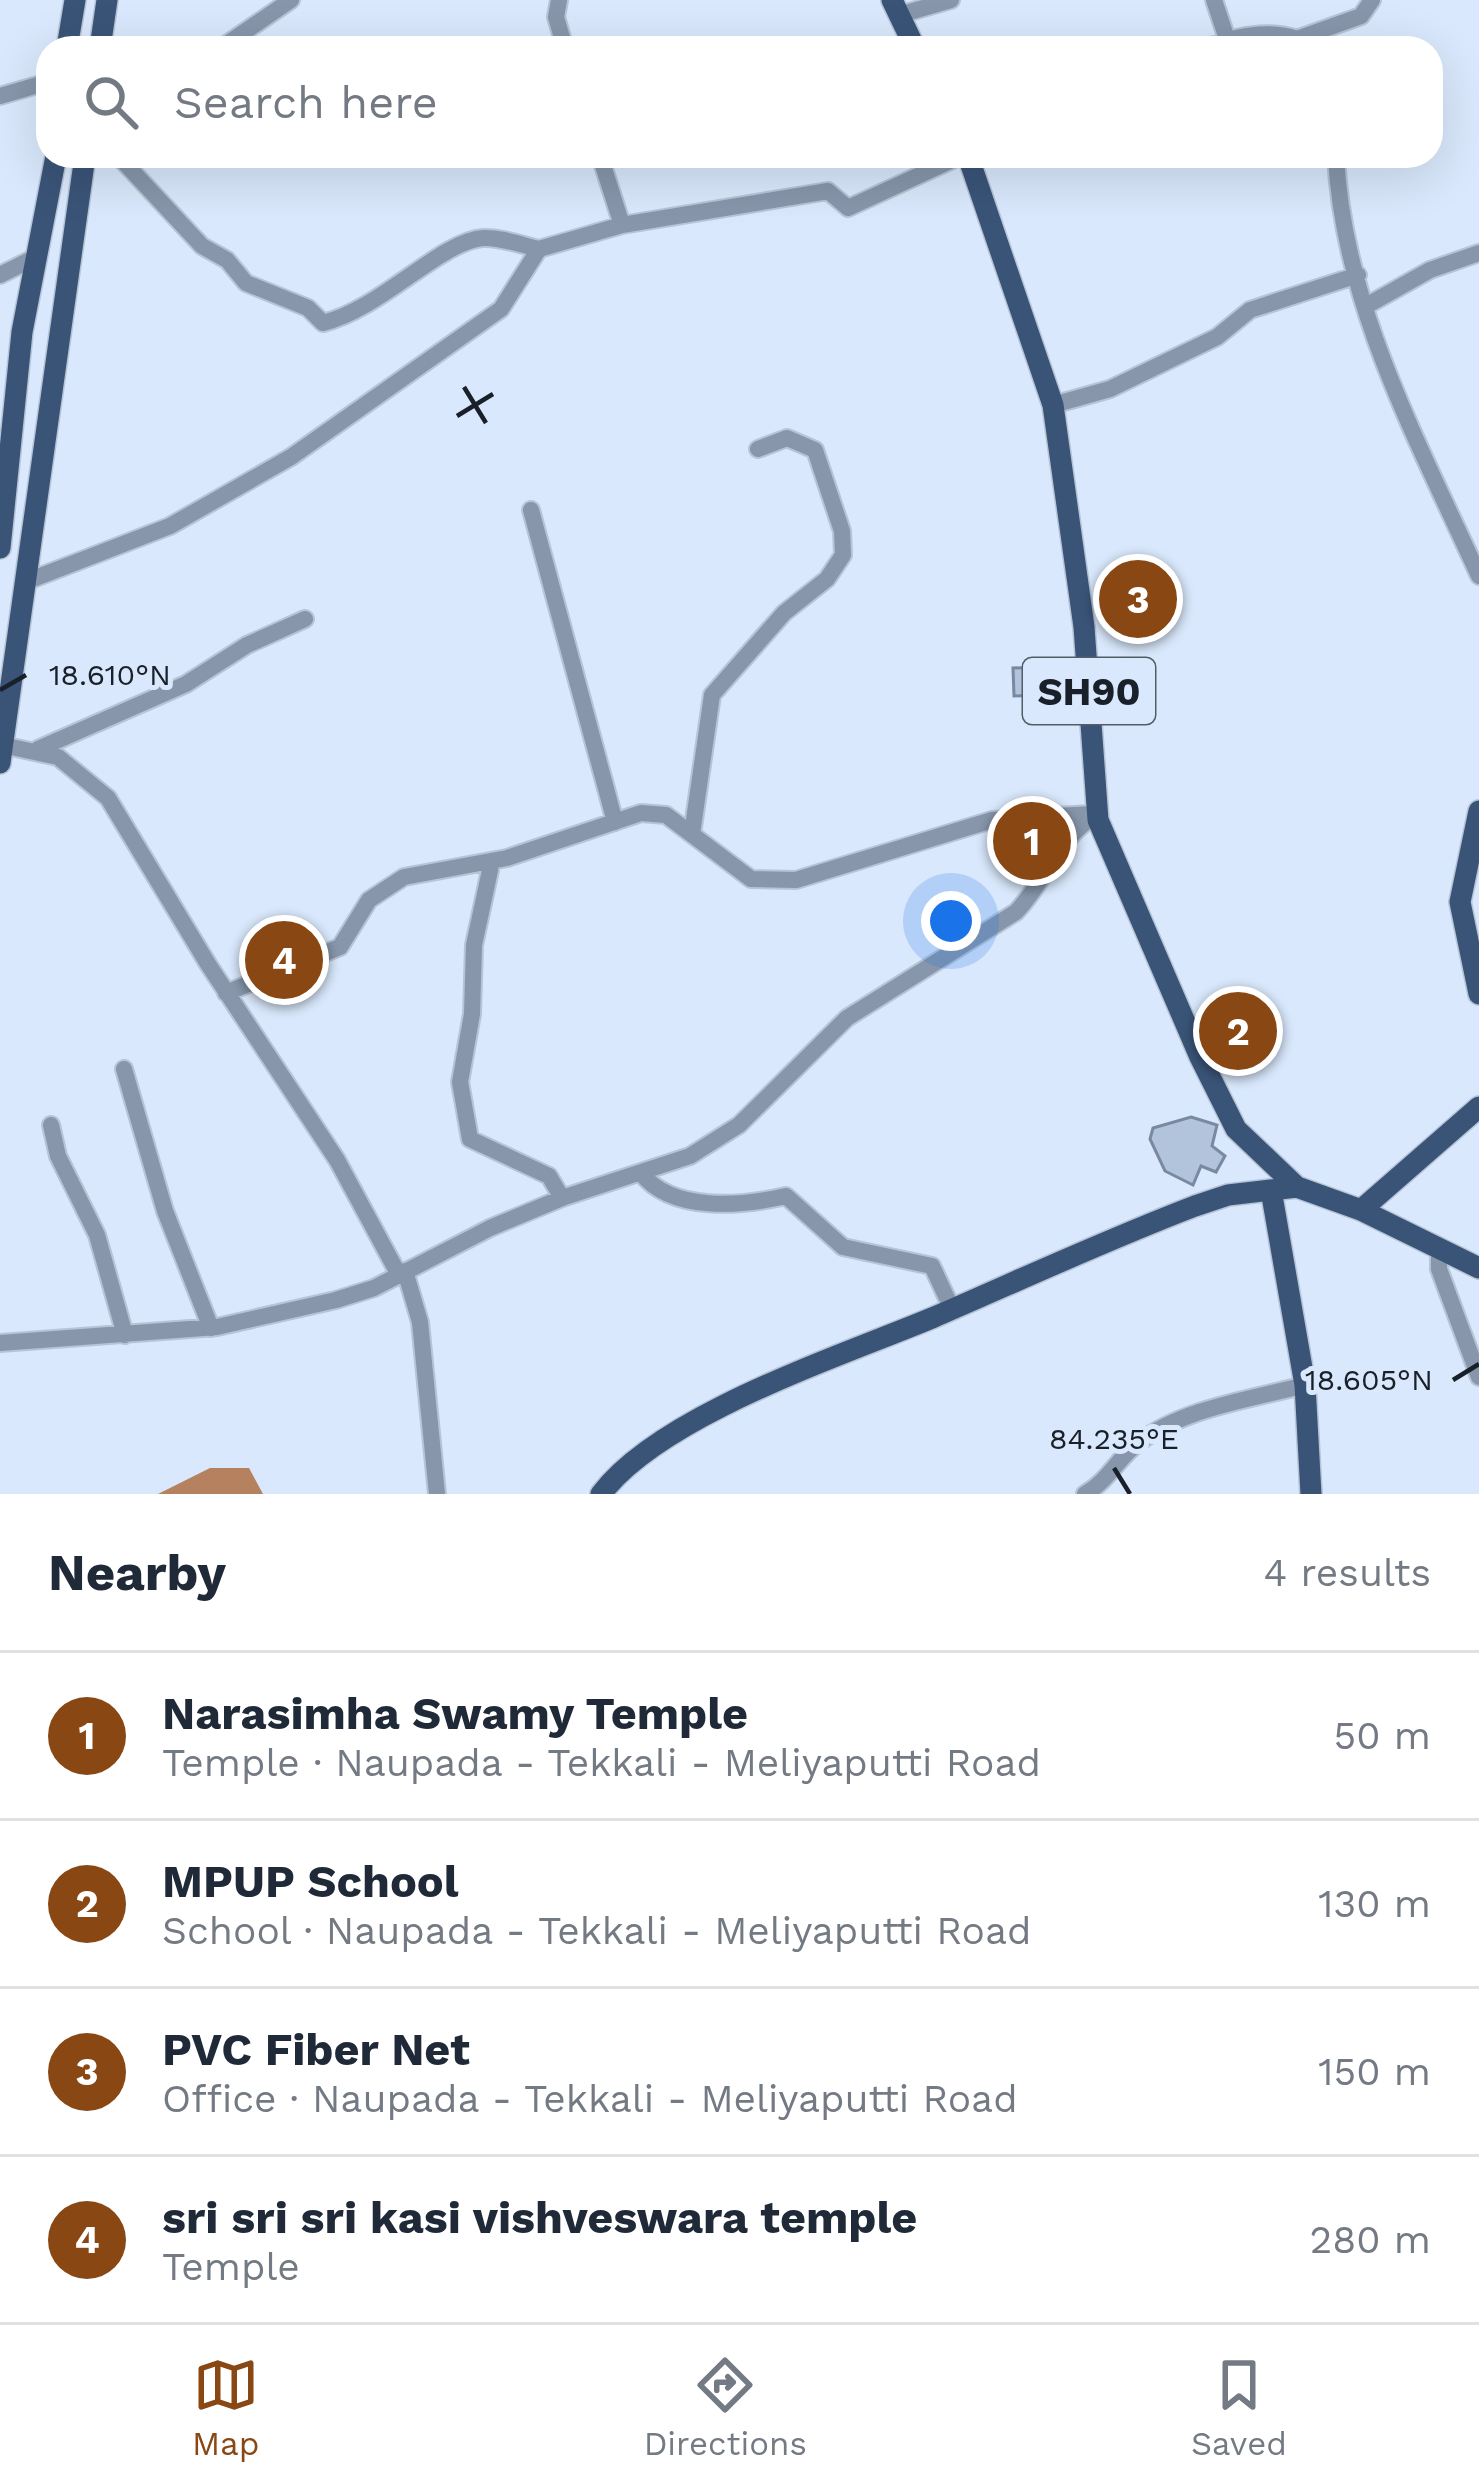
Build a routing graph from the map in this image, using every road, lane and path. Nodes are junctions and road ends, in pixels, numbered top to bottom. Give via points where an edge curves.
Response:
1 (74, 0) edge
2 (107, 0) edge
3 (291, 0) edge
4 (560, 0) edge
5 (951, 0) edge
6 (1214, 0) edge
7 (1372, 0) edge
8 (896, 7) edge
9 (69, 36) edge
10 (102, 36) edge
11 (238, 36) edge
12 (562, 36) edge
13 (909, 36) edge
14 (1226, 36) edge
15 (1252, 36) edge
16 (1284, 36) edge
17 (1317, 36) edge
18 (36, 86) edge
19 (0, 96) edge
20 (54, 168) edge
21 (83, 168) edge
22 (129, 168) edge
23 (604, 168) edge
24 (937, 168) edge
25 (968, 168) edge
26 (1337, 168) edge
27 (622, 225) junction
28 (539, 250) junction
29 (1479, 254) edge
30 (36, 257) junction
31 (0, 275) edge
32 (1358, 275) junction
33 (1366, 306) junction
34 (1053, 405) junction
35 (758, 448) dead end
36 (531, 510) dead end
37 (0, 548) edge
38 (1479, 576) edge
39 (25, 582) junction
40 (305, 619) dead end
41 (38, 749) junction
42 (1, 754) edge
43 (1479, 811) edge
44 (1098, 814) junction
45 (615, 822) junction
46 (692, 835) junction
47 (492, 861) junction
48 (226, 993) junction
49 (1479, 994) edge
50 (124, 1069) dead end
51 (1479, 1107) edge
52 (51, 1125) dead end
53 (641, 1173) junction
54 (1297, 1187) junction
55 (1271, 1190) junction
56 (562, 1198) junction
57 (1360, 1210) junction
58 (1439, 1249) junction
59 (1479, 1268) edge
60 (402, 1273) junction
61 (952, 1309) junction
62 (211, 1328) junction
63 (125, 1335) junction
64 (0, 1343) edge
65 (1479, 1377) edge
66 (1305, 1384) junction
67 (436, 1494) edge
68 (601, 1494) edge
69 (1085, 1494) edge
70 (1311, 1494) edge

1 - 9 main road
2 - 10 main road
3 - 11 street
4 - 12 street
5 - 8 street
6 - 14 street
7 - 17 street via 1361,16
8 - 13 main road
15 - 16 street
18 - 19 street
20 - 30 main road
21 - 39 main road
22 - 28 street via 247,284 323,322 388,296 464,242 487,237
23 - 27 street
24 - 27 street via 848,208 828,190
25 - 34 main road, SH90
26 - 32 street
27 - 28 street
28 - 39 street via 501,310 291,457 170,526
29 - 33 street
30 - 31 street
30 - 37 main road
32 - 33 street
32 - 34 street via 1250,310 1217,337 1110,389
33 - 38 street via 1379,355
34 - 44 main road, SH90 via 1084,627
35 - 46 street via 788,438 815,450 843,555 712,695
36 - 45 street
39 - 42 main road
40 - 41 street via 186,684
41 - 42 street
41 - 48 street via 108,798
43 - 49 main road via 1460,902
44 - 46 street via 992,820 796,880 751,879
44 - 53 street via 1068,835 1016,912 847,1018 712,1144
44 - 54 main road, SH90 via 1236,1129
45 - 46 street via 666,815
45 - 47 street
47 - 48 street via 404,878 369,900 340,947
47 - 56 street via 460,1082 470,1139 548,1177
48 - 60 street
50 - 62 street via 165,1211
51 - 57 main road
52 - 63 street via 97,1235
53 - 56 street
53 - 61 street via 652,1187 700,1201 743,1206 786,1196 843,1247 932,1266
54 - 55 main road
54 - 57 main road, SH90
55 - 61 main road via 1196,1206
55 - 66 main road
56 - 60 street
57 - 58 main road, SH90
58 - 59 main road, SH90
58 - 65 street
60 - 62 street via 336,1300
60 - 67 street via 419,1322
61 - 68 main road via 679,1431 639,1454
62 - 63 street
63 - 64 street
66 - 69 street via 1165,1428 1137,1443
66 - 70 main road

